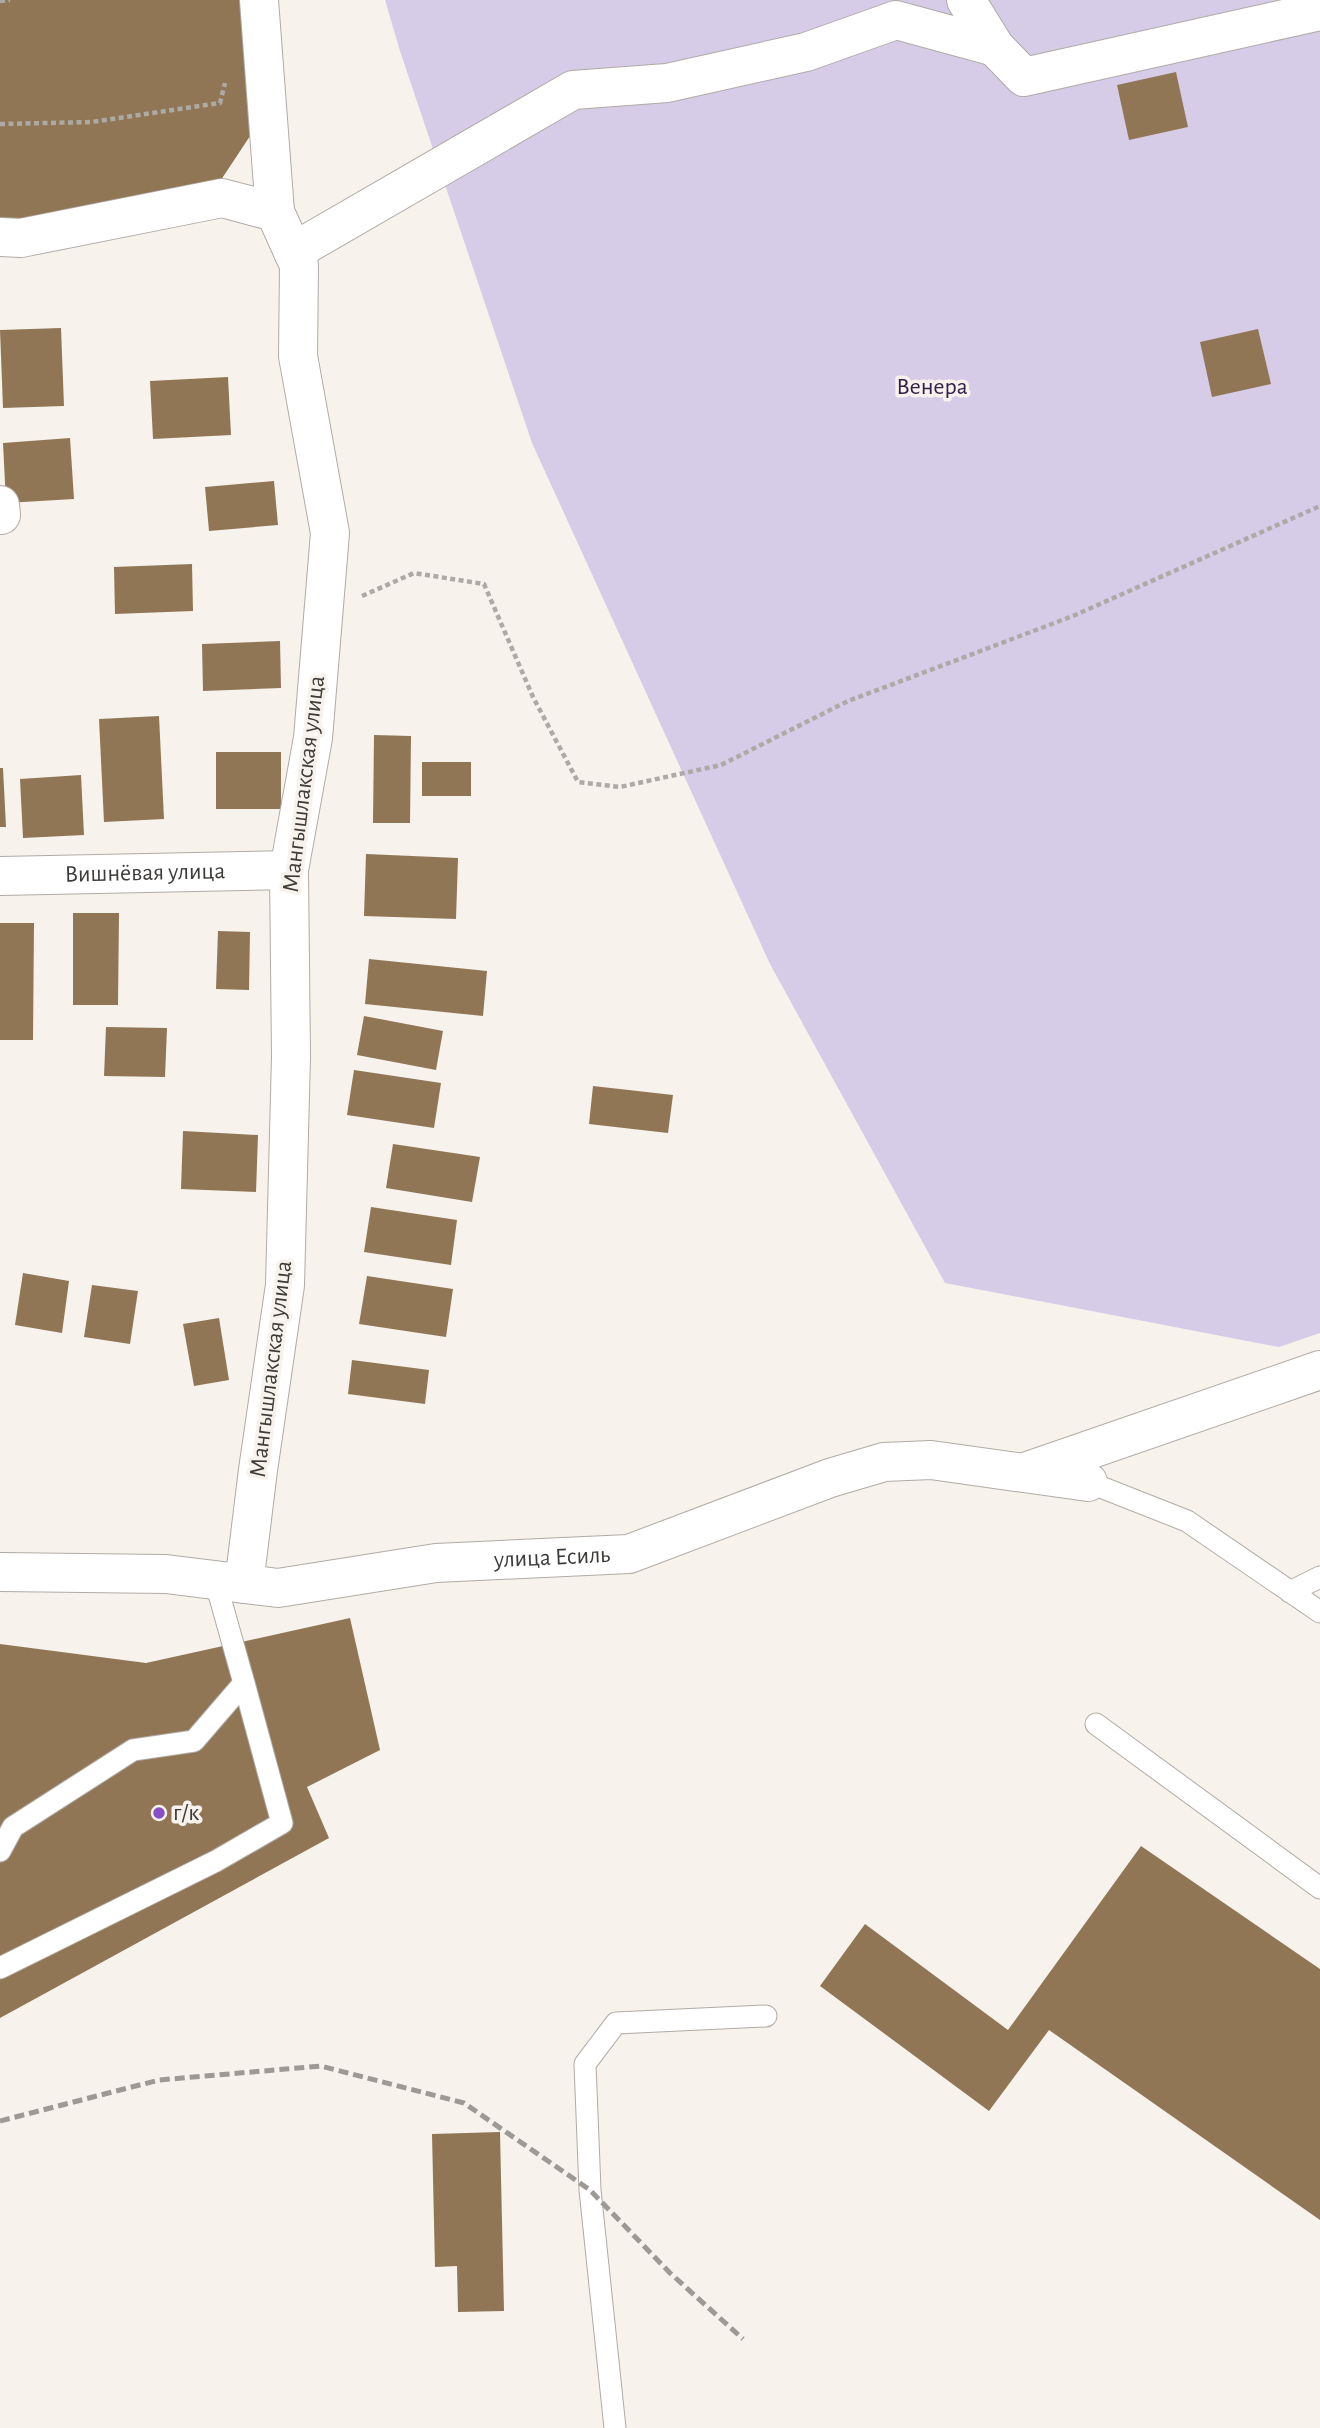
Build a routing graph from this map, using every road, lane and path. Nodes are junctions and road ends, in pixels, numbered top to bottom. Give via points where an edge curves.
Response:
1 (10, 0) edge
2 (258, 0) edge
3 (966, 0) edge
4 (0, 1) edge
5 (1320, 11) edge
6 (995, 47) junction
7 (226, 80) dead end
8 (0, 124) edge
9 (275, 212) junction
10 (0, 237) edge
11 (293, 252) junction
12 (0, 505) edge
13 (1320, 506) edge
14 (1, 514) edge
15 (323, 613) junction
16 (289, 870) junction
17 (0, 876) edge
18 (1320, 1370) edge
19 (1023, 1473) junction
20 (1088, 1482) joint
21 (0, 1572) edge
22 (1320, 1577) edge
23 (229, 1582) junction
24 (1290, 1592) junction
25 (1320, 1612) edge
26 (244, 1683) junction
27 (1096, 1724) dead end
28 (0, 1851) edge
29 (1320, 1888) edge
30 (0, 1968) edge
31 (766, 2016) dead end
32 (615, 2428) edge

1 - 4 path
2 - 9 street, Мангышлакская улица
3 - 6 street
5 - 6 street via 1024,77
6 - 11 street via 896,20 806,52 667,83 573,90
7 - 8 path via 220,103 91,122
9 - 10 street via 222,198 21,238
9 - 11 street, Мангышлакская улица
11 - 15 street, Мангышлакская улица via 299,265 298,356 330,533
12 - 14 street
13 - 15 path via 1073,615 848,701 720,765 620,787 578,782 533,697 484,584 414,573
15 - 16 street, Мангышлакская улица via 313,738
16 - 17 street, Вишнёвая улица
16 - 23 street, Мангышлакская улица via 285,1285 258,1470
18 - 19 street
19 - 20 street, улица Есиль
19 - 23 street, улица Есиль via 931,1460 884,1462 629,1554 436,1563 278,1588
20 - 24 lane via 1186,1521
21 - 23 street, улица Есиль via 166,1574
22 - 24 lane
23 - 26 lane
24 - 25 lane
26 - 28 lane via 194,1741 133,1750 13,1827
26 - 30 lane via 282,1823 216,1861
27 - 29 lane
31 - 32 lane via 616,2023 585,2064 590,2190

